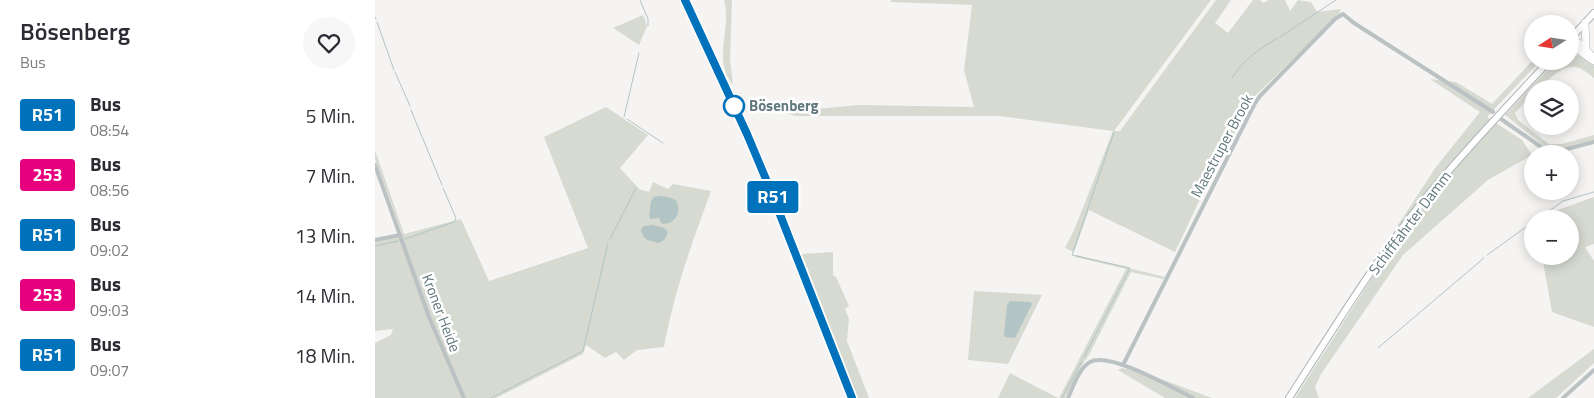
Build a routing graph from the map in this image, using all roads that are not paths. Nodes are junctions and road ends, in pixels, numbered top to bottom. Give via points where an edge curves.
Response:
1 (685, 0) edge
2 (1594, 13) edge
3 (1585, 23) junction
4 (1579, 29) edge
5 (1579, 49) edge
6 (1583, 51) junction
7 (1579, 52) edge
8 (1594, 59) edge
9 (1541, 70) edge
10 (1493, 112) dead end
11 (1501, 119) dead end
12 (1594, 142) edge
13 (375, 165) edge
14 (400, 235) junction
15 (375, 240) edge
16 (1123, 365) junction
17 (1594, 370) edge
18 (1590, 374) junction
19 (1594, 380) edge
20 (464, 398) edge
21 (852, 398) edge
22 (1068, 398) edge
23 (1193, 398) edge
24 (1289, 398) edge
25 (1563, 398) edge

1 - 21 main road via 765,176
2 - 3 main road
3 - 4 main road
3 - 6 highway
5 - 6 highway
6 - 7 highway
6 - 8 highway
9 - 24 main road, Schifffahrter Damm via 1419,206 1372,270
10 - 16 street, Maestruper Brook via 1343,14 1335,19 1255,104
11 - 12 street via 1544,149 1559,151
13 - 14 street, Kroner Heide
14 - 15 street
14 - 20 street, Kroner Heide via 429,317
16 - 22 street via 1094,360 1084,367
16 - 23 street
17 - 18 street
18 - 19 street
18 - 25 street

